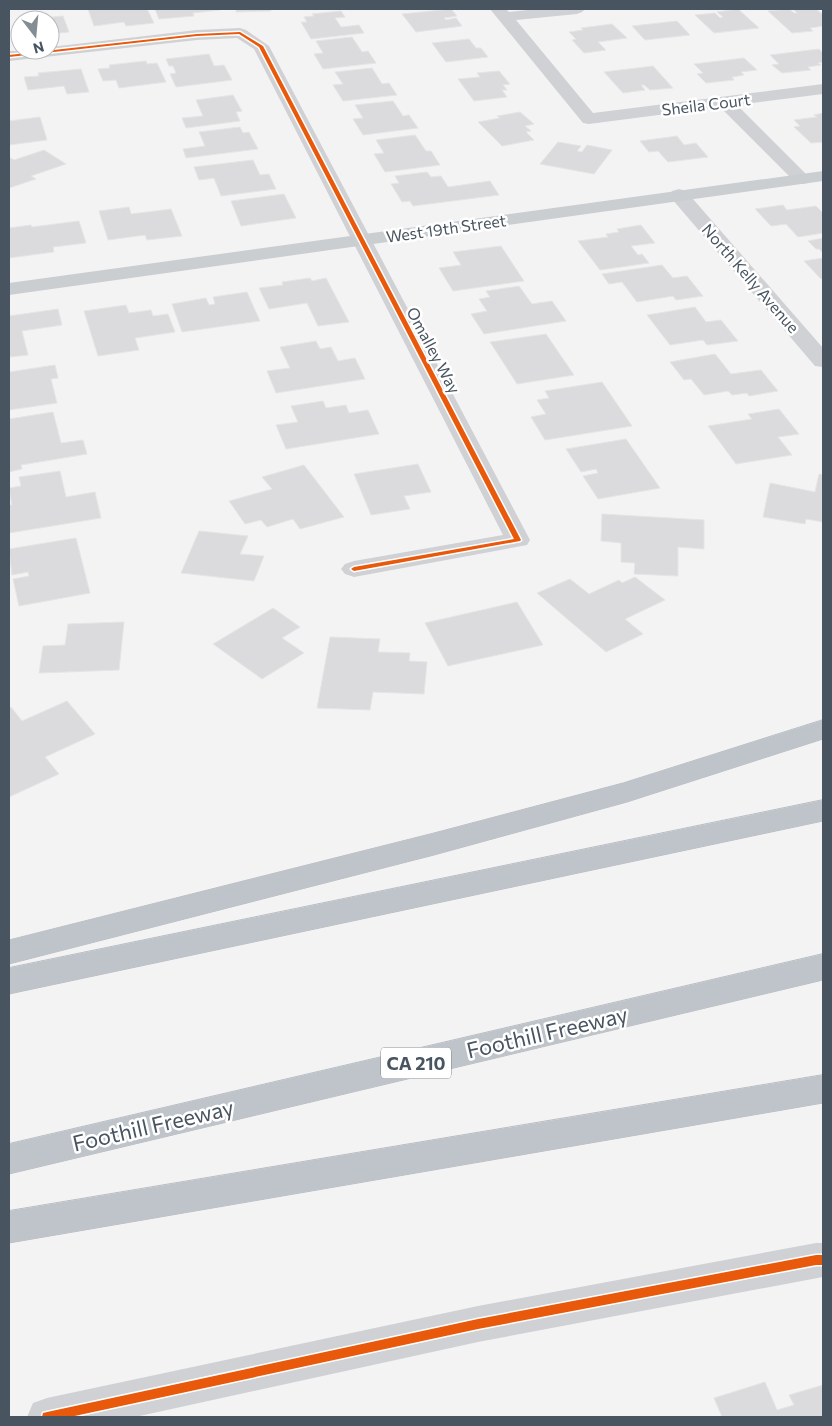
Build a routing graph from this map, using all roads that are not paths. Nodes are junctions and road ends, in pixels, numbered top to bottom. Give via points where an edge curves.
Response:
1 (577, 9) edge
2 (501, 13) edge
3 (9, 56) edge
4 (823, 89) edge
5 (724, 102) junction
6 (823, 176) edge
7 (802, 179) junction
8 (679, 195) junction
9 (361, 240) junction
10 (9, 289) edge
11 (823, 361) edge
12 (354, 569) dead end
13 (823, 729) edge
14 (823, 810) edge
15 (9, 952) edge
16 (823, 967) edge
17 (9, 981) edge
18 (823, 1089) edge
19 (9, 1159) edge
20 (9, 1227) edge
21 (823, 1260) edge
22 (47, 1417) edge

1 - 2 street
2 - 5 street, Sheila Court via 589,119
3 - 9 street, Omalley Way via 240,33 261,46
4 - 5 street, Sheila Court
5 - 7 street
6 - 7 main road, West 19th Street
7 - 8 main road, West 19th Street
8 - 9 main road, West 19th Street
8 - 11 street, North Kelly Avenue
9 - 10 main road, West 19th Street
9 - 12 street, Omalley Way via 518,540
13 - 15 highway via 627,792
14 - 17 highway
16 - 19 highway, Foothill Freeway / CA 210
18 - 20 highway
21 - 22 street via 478,1324

